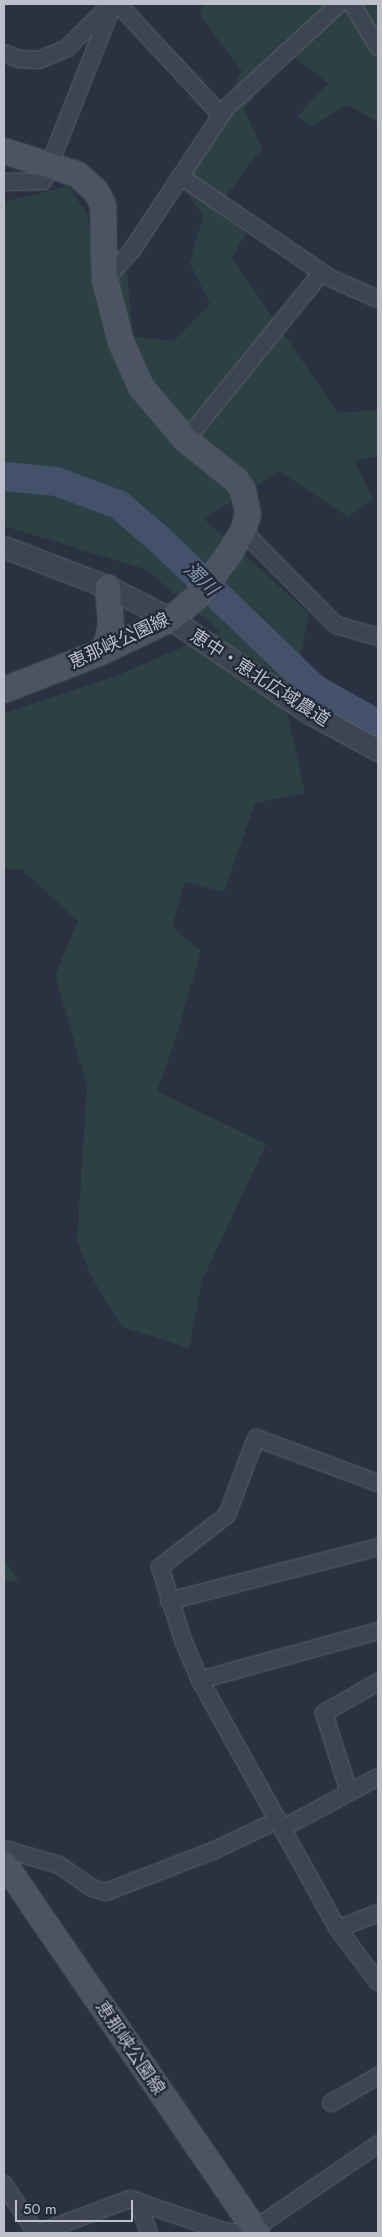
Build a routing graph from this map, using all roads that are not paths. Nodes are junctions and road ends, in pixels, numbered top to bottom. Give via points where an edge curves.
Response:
1 (112, 4) edge
2 (118, 4) edge
3 (339, 4) edge
4 (352, 4) edge
5 (378, 47) edge
6 (4, 53) edge
7 (221, 115) junction
8 (4, 151) edge
9 (51, 164) junction
10 (180, 176) junction
11 (4, 182) edge
12 (322, 272) junction
13 (106, 280) junction
14 (378, 299) edge
15 (186, 440) junction
16 (243, 532) junction
17 (4, 547) edge
18 (108, 587) junction
19 (171, 619) junction
20 (378, 637) edge
21 (99, 653) junction
22 (4, 690) edge
23 (378, 750) edge
24 (378, 1483) edge
25 (378, 1547) edge
26 (169, 1602) junction
27 (378, 1631) edge
28 (200, 1680) junction
29 (378, 1682) edge
30 (378, 1777) edge
31 (349, 1792) junction
32 (280, 1824) junction
33 (4, 1849) edge
34 (4, 1863) edge
35 (378, 1913) edge
36 (338, 1929) junction
37 (378, 1982) edge
38 (378, 2076) edge
39 (331, 2103) dead end
40 (378, 2144) edge
41 (4, 2184) edge
42 (138, 2201) junction
43 (255, 2231) edge
44 (37, 2233) edge
45 (149, 2233) edge

1 - 6 street via 60,51 39,60 19,59
1 - 9 street
2 - 7 street
3 - 7 street
4 - 5 street
7 - 10 street
8 - 9 main road, 恵那峡公園線
9 - 11 street via 43,181
9 - 13 main road, 恵那峡公園線 via 77,174 96,191 103,205
10 - 12 street
10 - 13 street via 132,250
12 - 14 street
12 - 15 street
13 - 15 main road, 恵那峡公園線 via 121,342 141,386
15 - 16 main road, 恵那峡公園線 via 244,490 248,514
16 - 19 main road, 恵那峡公園線 via 197,597
16 - 20 street via 336,625
17 - 18 street, 恵中・恵北広域農道
18 - 19 street, 恵中・恵北広域農道
18 - 21 main road via 111,624 107,643
19 - 21 main road, 恵那峡公園線
19 - 23 street, 恵中・恵北広域農道 via 310,714
21 - 22 main road, 恵那峡公園線
24 - 26 street via 256,1438 227,1514 160,1567
25 - 26 street
26 - 28 street
27 - 28 street
28 - 32 street
29 - 31 street via 324,1713
30 - 31 street
31 - 32 street
32 - 33 street via 106,1892 92,1888 58,1866
32 - 36 street
34 - 43 main road, 恵那峡公園線
35 - 36 street
36 - 37 street
38 - 39 street
40 - 43 street
41 - 44 street
42 - 43 street via 223,2231
42 - 44 street via 130,2199 114,2203
42 - 45 street

